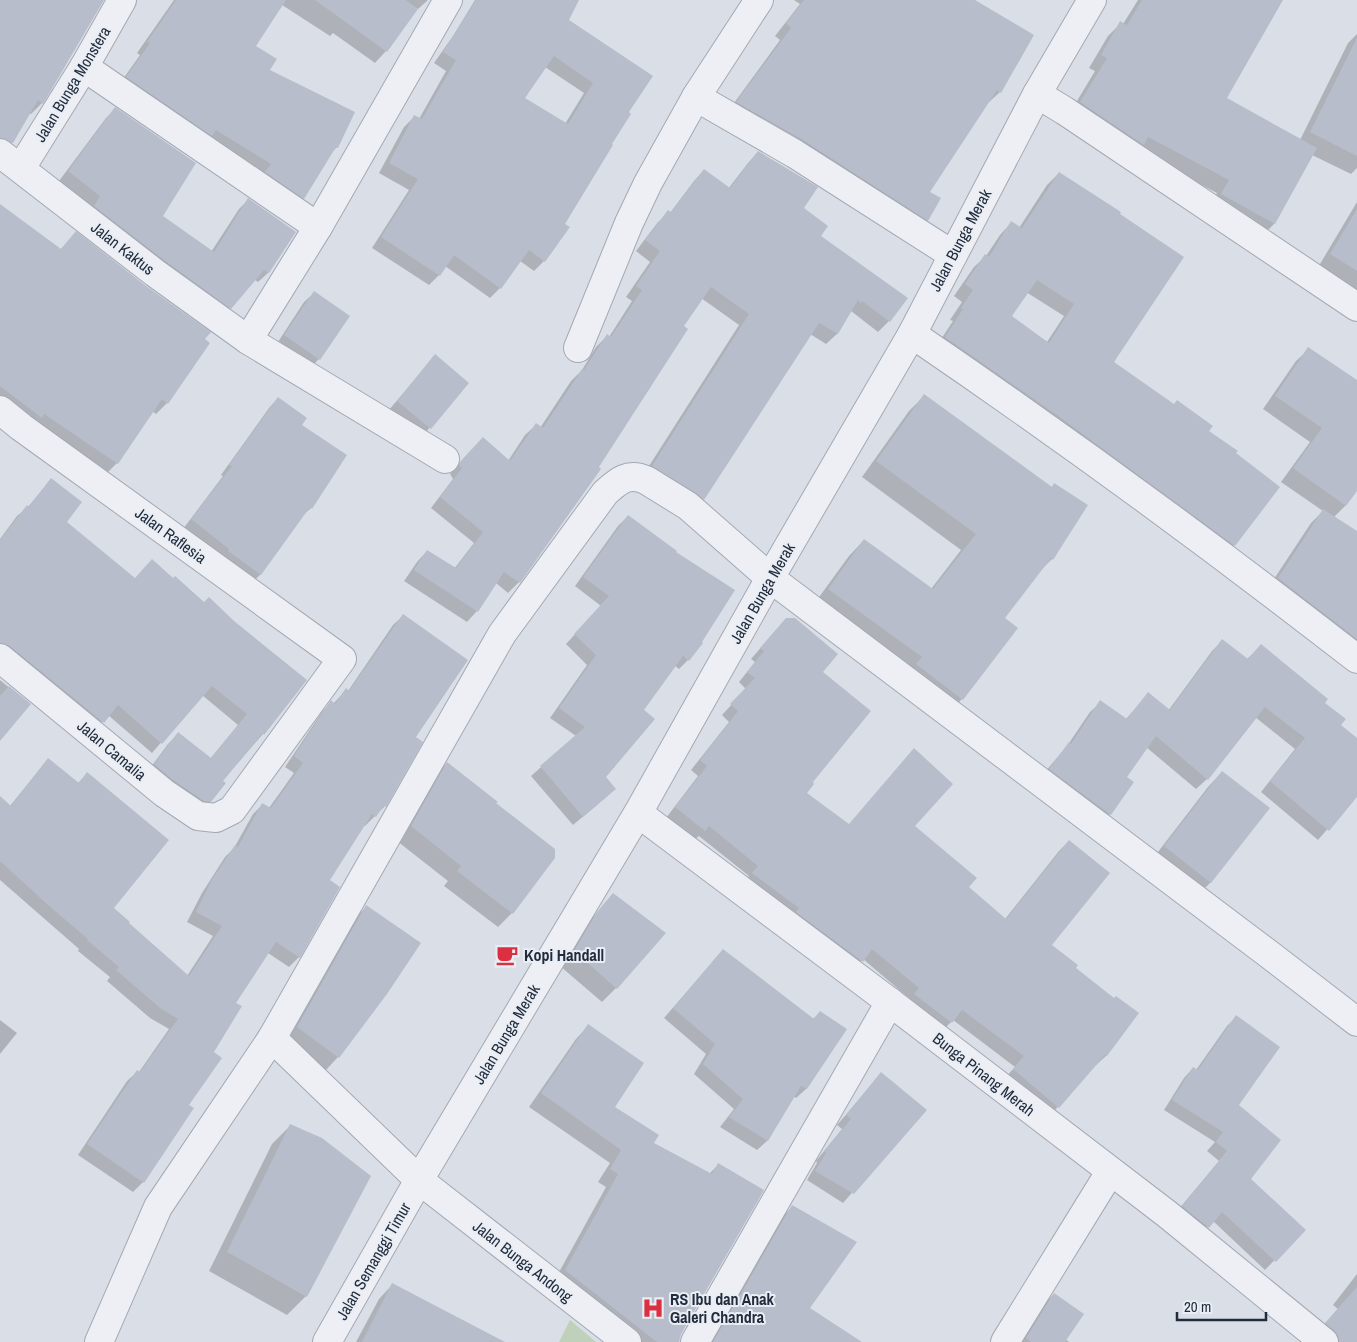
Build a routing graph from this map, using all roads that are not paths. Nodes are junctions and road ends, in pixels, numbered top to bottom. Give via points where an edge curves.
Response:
1 (122, 0) edge
2 (448, 0) edge
3 (759, 0) edge
4 (1092, 0) edge
5 (84, 66) junction
6 (1038, 94) junction
7 (696, 97) junction
8 (10, 160) edge
9 (318, 227) junction
10 (953, 255) junction
11 (1357, 307) edge
12 (912, 334) junction
13 (248, 340) junction
14 (578, 348) dead end
15 (0, 410) edge
16 (446, 459) dead end
17 (770, 578) junction
18 (0, 658) edge
19 (1357, 659) edge
20 (232, 810) joint
21 (638, 813) junction
22 (890, 1002) junction
23 (1357, 1022) edge
24 (272, 1038) junction
25 (1110, 1172) junction
26 (419, 1180) junction
27 (99, 1342) edge
28 (327, 1342) edge
29 (627, 1342) edge
30 (695, 1342) edge
31 (1005, 1342) edge
32 (1324, 1342) edge

1 - 5 street, Jalan Bunga Monstera
2 - 9 street
3 - 7 street
4 - 6 street, Jalan Bunga Merak
5 - 8 street, Jalan Bunga Monstera
5 - 9 street
6 - 10 street, Jalan Bunga Merak
6 - 11 street
7 - 10 street via 796,154
7 - 14 street via 629,223
8 - 13 street, Jalan Kaktus via 155,273
9 - 13 street
10 - 12 street, Jalan Bunga Merak
12 - 17 street, Jalan Bunga Merak
12 - 19 street via 1261,584
13 - 16 street, Jalan Kaktus
15 - 20 street, Jalan Raflesia via 342,659
17 - 21 street, Jalan Bunga Merak
17 - 23 street
17 - 24 street via 688,506 646,480 627,476 605,493 502,634
18 - 20 street, Jalan Camalia via 170,798 198,816 216,818
21 - 22 street, Bunga Pinang Merah
21 - 26 street, Jalan Bunga Merak
22 - 25 street, Bunga Pinang Merah
22 - 30 street
24 - 26 street, Jalan Bunga Andong
24 - 27 street via 158,1207
25 - 31 street
25 - 32 street, Bunga Pinang Merah via 1167,1214
26 - 28 street, Jalan Semanggi Timur
26 - 29 street, Jalan Bunga Andong

